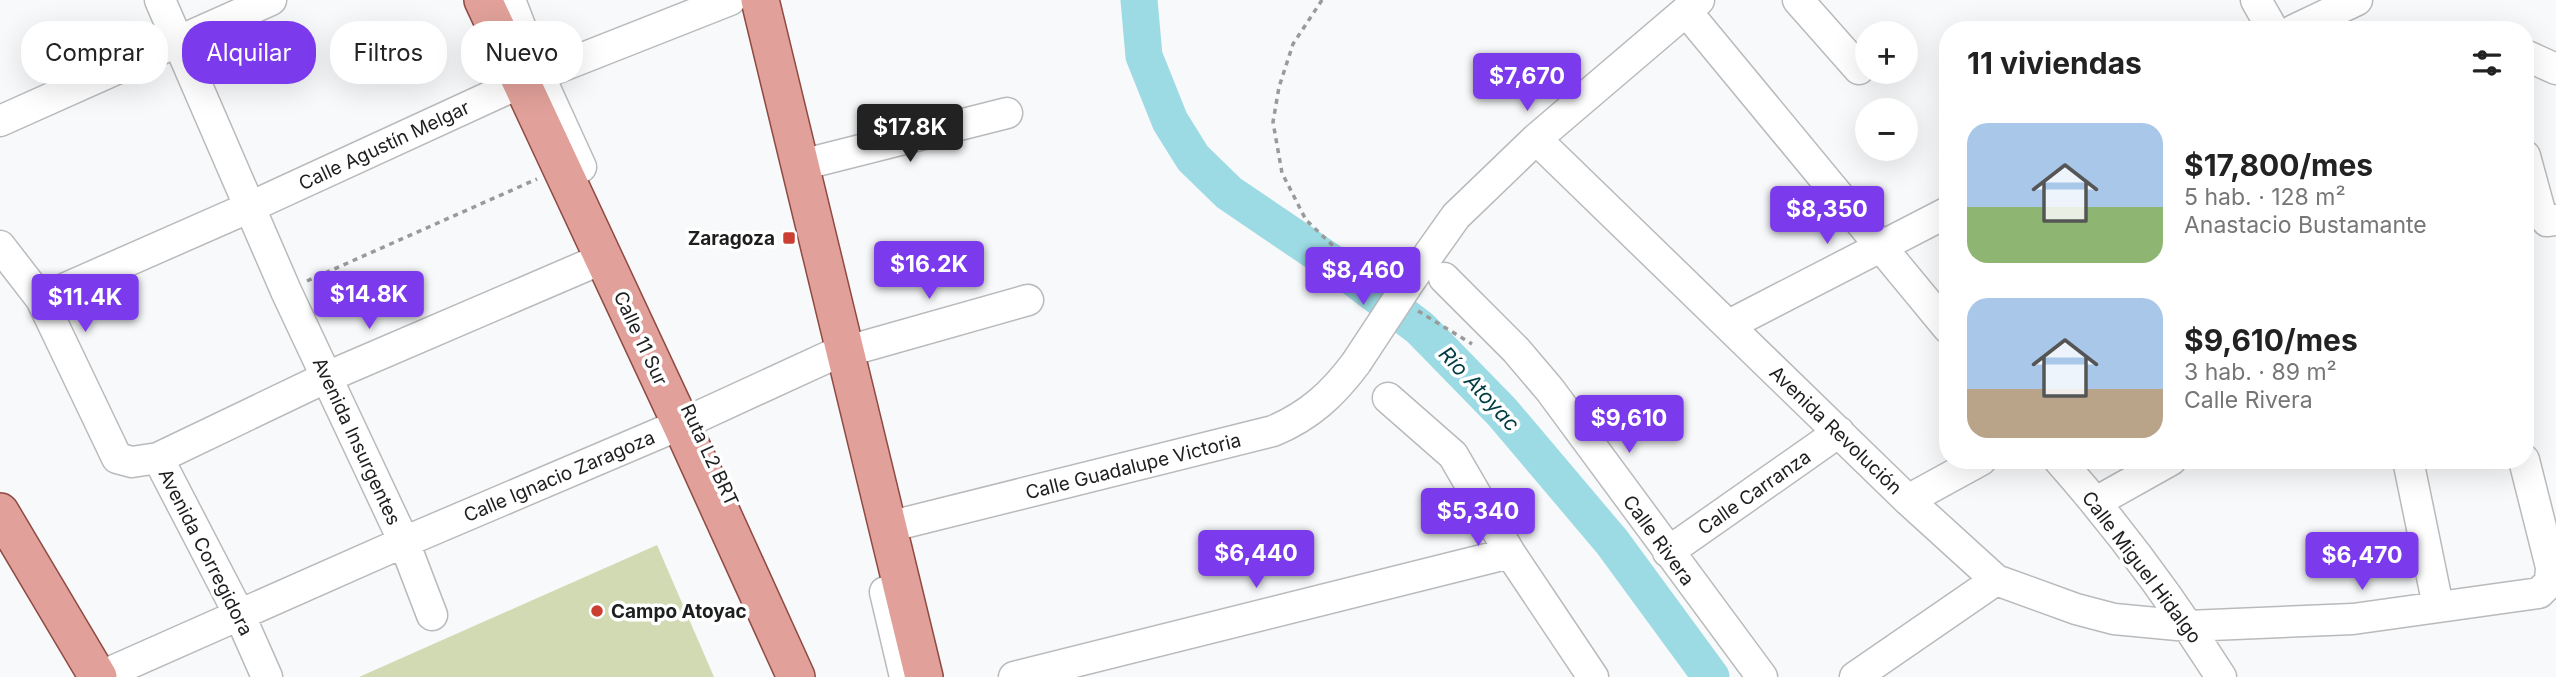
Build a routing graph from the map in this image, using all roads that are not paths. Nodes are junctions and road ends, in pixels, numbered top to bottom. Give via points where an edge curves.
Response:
1 (160, 0) edge
2 (271, 0) edge
3 (483, 0) edge
4 (510, 0) edge
5 (730, 0) edge
6 (744, 0) edge
7 (760, 0) edge
8 (1798, 0) edge
9 (2256, 0) edge
10 (2357, 0) edge
11 (1692, 6) edge
12 (496, 21) edge
13 (515, 21) edge
14 (2268, 21) edge
15 (2313, 21) edge
16 (178, 42) junction
17 (583, 57) edge
18 (2534, 59) edge
19 (1855, 64) edge
20 (2556, 69) edge
21 (517, 84) edge
22 (532, 84) edge
23 (533, 84) edge
24 (1007, 113) dead end
25 (0, 121) edge
26 (1536, 139) junction
27 (801, 165) junction
28 (2534, 189) edge
29 (250, 207) junction
30 (1939, 217) edge
31 (2556, 220) edge
32 (0, 246) edge
33 (1880, 247) junction
34 (604, 258) junction
35 (1444, 278) dead end
36 (41, 299) junction
37 (1028, 300) dead end
38 (1939, 317) edge
39 (1729, 325) junction
40 (836, 353) junction
41 (327, 377) junction
42 (1388, 398) dead end
43 (687, 421) junction
44 (1839, 432) junction
45 (158, 458) junction
46 (1965, 469) edge
47 (2067, 469) edge
48 (2155, 469) edge
49 (2410, 469) edge
50 (2526, 469) edge
51 (1908, 500) junction
52 (2096, 502) junction
53 (0, 512) edge
54 (888, 527) junction
55 (404, 542) junction
56 (0, 550) edge
57 (1668, 552) junction
58 (1510, 553) junction
59 (1996, 580) junction
60 (2438, 606) junction
61 (432, 615) dead end
62 (240, 616) junction
63 (2189, 626) junction
64 (78, 677) edge
65 (99, 677) edge
66 (267, 677) edge
67 (796, 677) edge
68 (813, 677) edge
69 (905, 677) edge
70 (923, 677) edge
71 (1014, 677) edge
72 (1593, 677) edge
73 (1762, 677) edge
74 (1855, 677) edge
75 (2221, 677) edge

1 - 16 street, Avenida Insurgentes
2 - 16 street
3 - 12 main road, Calle 11 Sur
4 - 13 street, Ruta L2 BRT
5 - 17 street, Calle Agustín Melgar
6 - 40 street
7 - 27 main road
8 - 19 street
9 - 14 street
10 - 15 street
11 - 26 street, Calle Guadalupe Victoria
11 - 33 street
16 - 25 street
16 - 29 street, Avenida Insurgentes
18 - 20 street
21 - 29 street, Calle Agustín Melgar
22 - 34 main road, Calle 11 Sur via 562,168
23 - 43 street, Ruta L2 BRT
24 - 27 street
26 - 39 street, Avenida Revolución
26 - 54 street, Calle Guadalupe Victoria, bridge via 1456,216 1356,363 1322,402 1298,420 1273,431
27 - 40 main road
28 - 31 street via 2547,221
29 - 36 street, Calle Agustín Melgar
29 - 41 street, Avenida Insurgentes
30 - 33 street
32 - 36 street, Avenida Corregidora
33 - 38 street
33 - 39 street
34 - 41 street
34 - 43 main road, Calle 11 Sur
35 - 57 street, Calle Rivera via 1550,390
36 - 45 street, Avenida Corregidora via 117,457 132,462
37 - 40 street, Calle Ignacio Zaragoza
39 - 44 street, Avenida Revolución
40 - 43 street, Calle Ignacio Zaragoza
40 - 54 main road
40 - 69 street
41 - 45 street
41 - 55 street, Avenida Insurgentes
42 - 58 street via 1453,455
43 - 55 street, Calle Ignacio Zaragoza
43 - 67 main road, Calle 11 Sur
43 - 68 street, Ruta L2 BRT
44 - 51 street, Avenida Revolución
44 - 57 street, Calle Carranza
45 - 62 street, Avenida Corregidora
46 - 51 street
47 - 52 street, Calle Miguel Hidalgo
48 - 52 street
49 - 60 street
50 - 60 street, Avenida Revolución via 2551,567 2550,582 2539,593
51 - 59 street, Avenida Revolución
52 - 63 street, Calle Miguel Hidalgo
53 - 65 main road
54 - 70 main road
55 - 61 street, Avenida Insurgentes
55 - 62 street, Calle Ignacio Zaragoza
56 - 64 main road
57 - 73 street, Calle Rivera
58 - 71 street
58 - 72 street
59 - 63 street, Avenida Revolución via 2115,620
59 - 74 street
60 - 63 street, Avenida Revolución via 2353,619
62 - 65 street, Calle Ignacio Zaragoza
62 - 66 street, Avenida Corregidora
63 - 75 street, Calle Miguel Hidalgo

